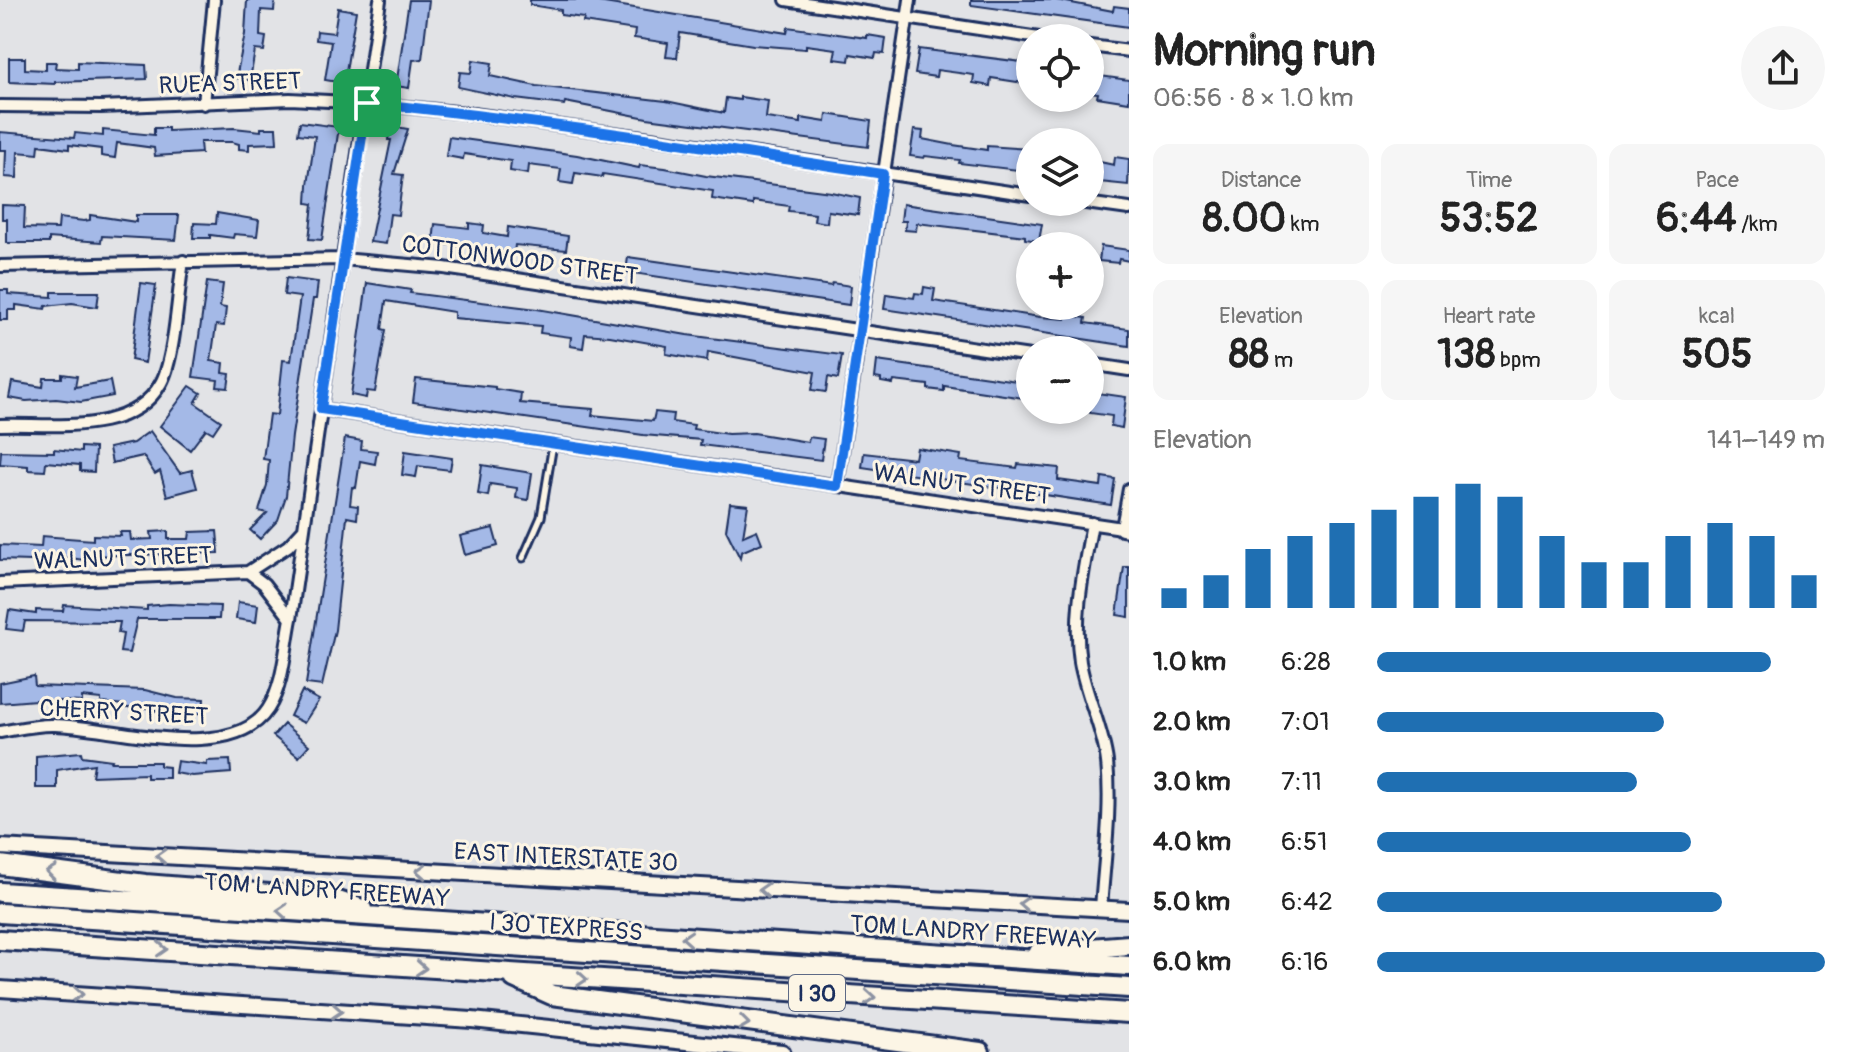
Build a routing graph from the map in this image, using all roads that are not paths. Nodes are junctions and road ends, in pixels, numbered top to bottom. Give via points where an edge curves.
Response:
1 (214, 0) edge
2 (380, 0) edge
3 (786, 0) edge
4 (910, 0) edge
5 (907, 19) junction
6 (1016, 35) edge
7 (1104, 48) edge
8 (1129, 51) edge
9 (367, 103) junction
10 (204, 104) junction
11 (0, 106) edge
12 (883, 174) junction
13 (1016, 193) edge
14 (1104, 206) edge
15 (1129, 209) edge
16 (342, 259) junction
17 (183, 261) junction
18 (0, 266) edge
19 (860, 329) junction
20 (1016, 354) edge
21 (1104, 366) edge
22 (1129, 370) edge
23 (321, 409) junction
24 (0, 425) edge
25 (554, 443) junction
26 (837, 486) junction
27 (1129, 489) edge
28 (1092, 523) junction
29 (1126, 528) edge
30 (303, 529) junction
31 (523, 558) dead end
32 (248, 572) junction
33 (0, 583) edge
34 (291, 619) junction
35 (0, 732) edge
36 (0, 847) edge
37 (0, 865) edge
38 (0, 892) edge
39 (1101, 909) junction
40 (1129, 910) edge
41 (0, 913) edge
42 (388, 917) junction
43 (0, 940) edge
44 (1129, 945) edge
45 (989, 958) junction
46 (1129, 966) edge
47 (504, 974) junction
48 (1129, 988) edge
49 (0, 989) edge
50 (1129, 1013) edge
51 (782, 1052) edge
52 (980, 1052) edge

1 - 10 street
2 - 9 street
3 - 5 street
4 - 5 street
5 - 6 street
5 - 12 street
7 - 8 street
9 - 10 street, RUEA STREET via 290,99
9 - 12 street, RUEA STREET
9 - 16 street
10 - 11 street, RUEA STREET
12 - 13 street, RUEA STREET
12 - 19 street
14 - 15 street
16 - 17 street, COTTONWOOD STREET
16 - 19 street, COTTONWOOD STREET via 444,268
16 - 23 street
17 - 18 street, COTTONWOOD STREET
17 - 24 street via 167,365 161,383 138,408 102,422
19 - 20 street, COTTONWOOD STREET
19 - 26 street
21 - 22 street
23 - 25 street, WALNUT STREET
23 - 30 street
25 - 26 street, WALNUT STREET
25 - 31 lane via 541,517
26 - 28 street, WALNUT STREET
27 - 29 street
28 - 29 street, WALNUT STREET
28 - 39 street via 1078,631 1085,686 1107,763
30 - 32 street, WALNUT STREET via 288,546
30 - 34 street
32 - 33 street, WALNUT STREET
32 - 34 street, WALNUT STREET
34 - 35 street, CHERRY STREET via 278,687 269,708 246,730 199,739 51,724
39 -> 36 main road, EAST INTERSTATE 30
42 -> 37 highway via 332,899 145,884
42 -> 38 highway, TOM LANDRY FREEWAY / I 30
39 - 40 main road, EAST INTERSTATE 30
41 - 48 highway, I 30 TEXPRESS
45 -> 42 highway, TOM LANDRY FREEWAY / I 30
43 -> 47 highway, I 30
44 - 45 highway
45 - 46 highway, TOM LANDRY FREEWAY / I 30
47 -> 50 highway, I 30
47 -> 52 highway via 552,995
49 -> 51 main road via 472,1020

